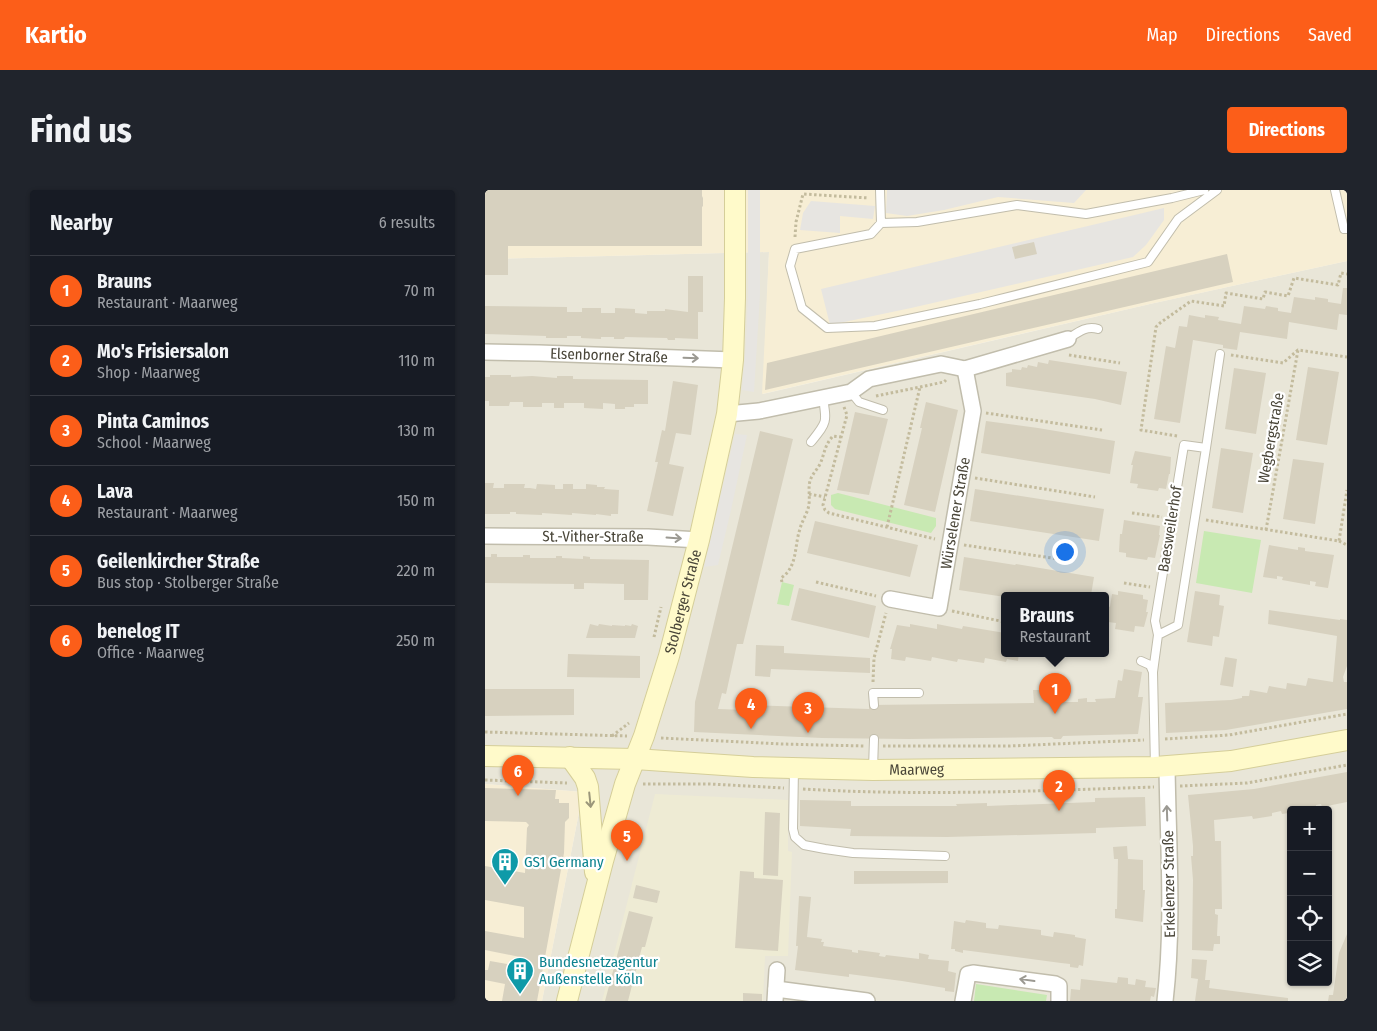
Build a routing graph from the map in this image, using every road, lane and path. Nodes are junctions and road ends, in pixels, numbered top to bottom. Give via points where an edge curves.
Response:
1 (735, 190) edge
2 (880, 190) edge
3 (1204, 190) edge
4 (1217, 190) edge
5 (1335, 190) edge
6 (880, 199) junction
7 (881, 223) junction
8 (1345, 229) edge
9 (795, 249) junction
10 (1347, 274) edge
11 (1098, 329) dead end
12 (1068, 339) joint
13 (1297, 350) junction
14 (485, 352) edge
15 (1062, 354) dead end
16 (1221, 354) joint
17 (1347, 357) edge
18 (733, 360) junction
19 (1120, 363) dead end
20 (965, 369) junction
21 (920, 387) dead end
22 (846, 393) junction
23 (823, 398) junction
24 (883, 410) dead end
25 (973, 411) junction
26 (727, 414) junction
27 (1102, 430) dead end
28 (841, 437) junction
29 (811, 442) dead end
30 (1184, 445) junction
31 (1206, 448) junction
32 (962, 476) junction
33 (1347, 490) edge
34 (809, 494) junction
35 (825, 497) junction
36 (1095, 497) dead end
37 (1132, 513) dead end
38 (1172, 518) junction
39 (1195, 518) junction
40 (887, 527) junction
41 (1266, 530) junction
42 (485, 536) edge
43 (699, 540) junction
44 (1339, 541) junction
45 (950, 542) junction
46 (1347, 545) edge
47 (1072, 561) dead end
48 (782, 582) dead end
49 (816, 582) dead end
50 (1124, 583) dead end
51 (1160, 588) junction
52 (890, 599) junction
53 (663, 601) dead end
54 (939, 608) junction
55 (1001, 621) edge
56 (1158, 635) junction
57 (652, 646) dead end
58 (1141, 661) dead end
59 (1153, 672) junction
60 (873, 684) dead end
61 (919, 692) dead end
62 (874, 705) dead end
63 (1347, 714) edge
64 (633, 720) dead end
65 (485, 732) edge
66 (612, 736) junction
67 (644, 736) junction
68 (1155, 740) junction
69 (1347, 740) edge
70 (874, 743) junction
71 (485, 756) edge
72 (569, 757) junction
73 (635, 758) junction
74 (1161, 766) junction
75 (794, 768) junction
76 (873, 770) junction
77 (945, 856) dead end
78 (595, 889) junction
79 (777, 970) dead end
80 (775, 995) edge
81 (567, 1001) edge
82 (867, 1001) edge
83 (963, 1001) edge
84 (1059, 1001) edge
85 (1165, 1001) edge

1 - 18 street, Stolberger Straße
2 - 6 lane
3 - 7 lane via 1086,214 1017,205 917,222
4 - 9 lane via 1178,219 1148,262 980,304 875,326 827,328 802,308 790,266
5 - 8 lane
6 - 7 lane
6 - 9 path via 803,194
7 - 9 lane via 871,234
10 - 30 path via 1341,273 1338,285 1294,278 1288,296 1265,292 1263,299 1226,293 1224,306 1191,301 1156,327 1141,430 1181,437
11 - 12 lane via 1081,330
12 - 20 street
13 - 16 path via 1283,363
13 - 17 path
13 - 41 path, Wegbergstraße
14 -> 18 street, Elsenborner Straße
15 - 19 path
16 - 31 lane, Baesweilerhof
18 - 26 street, Stolberger Straße
20 - 22 street via 941,364 869,379
20 - 25 street, Würselener Straße
21 - 40 path
22 - 23 street
22 - 24 lane via 859,402
22 - 28 path via 847,415
23 - 26 street
23 - 29 lane via 824,426
25 - 27 path
25 - 32 street, Würselener Straße
26 - 43 street, Stolberger Straße
28 - 34 path via 833,436 826,444 811,480
28 - 35 path
30 - 31 lane
30 - 38 lane, Baesweilerhof
31 - 39 lane, Baesweilerhof
32 - 36 path
32 - 45 street, Würselener Straße
33 - 44 path
34 - 35 path
34 - 48 path via 795,559 788,574 781,578
35 - 40 path via 823,504 829,513
37 - 38 path
38 - 51 lane, Baesweilerhof
39 - 41 path
39 - 56 lane, Baesweilerhof via 1178,625
40 - 45 path
41 - 44 path
42 -> 43 street, St.-Vither-Straße
43 - 67 street, Stolberger Straße
44 - 46 path
45 - 47 path
45 - 54 street, Würselener Straße
49 - 52 path
50 - 51 path
51 - 56 lane, Baesweilerhof via 1155,621
52 - 54 street
52 - 60 path via 874,658
53 - 57 path
54 - 55 path
56 - 59 lane, Baesweilerhof
58 - 59 lane via 1151,665
59 - 68 lane, Baesweilerhof
61 - 62 lane via 873,693
63 - 68 path via 1229,735
64 - 66 path
65 - 66 path
66 - 67 path
67 - 70 path via 781,744
67 - 73 street, Stolberger Straße
68 - 70 path via 1010,746
68 - 74 lane, Baesweilerhof
69 - 74 street, Maarweg via 1231,761
70 - 76 lane
71 - 72 street, Maarweg
72 - 73 street, Maarweg
72 -> 78 street via 589,787
73 - 75 street, Maarweg
73 - 78 street, Stolberger Straße
74 - 76 street, Maarweg
85 -> 74 street, Erkelenzer Straße via 1171,899
75 - 76 street, Maarweg
75 - 77 lane via 793,829 795,837 804,845 853,853
78 - 81 street, Stolberger Straße
79 - 80 street
80 - 82 street
84 -> 83 street via 1060,990 1055,984 973,973 968,974

